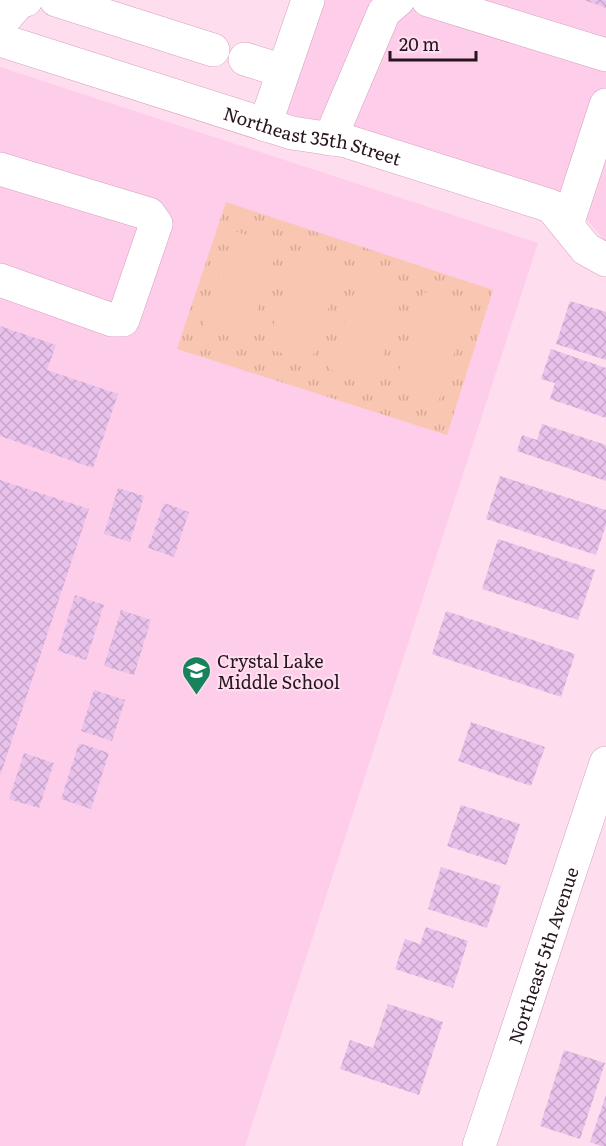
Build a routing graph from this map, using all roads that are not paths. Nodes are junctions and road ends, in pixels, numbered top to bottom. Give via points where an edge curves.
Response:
1 (26, 0) edge
2 (56, 0) edge
3 (308, 0) edge
4 (398, 0) edge
5 (428, 0) edge
6 (0, 24) edge
7 (0, 40) edge
8 (213, 50) dead end
9 (606, 55) edge
10 (245, 59) dead end
11 (283, 71) junction
12 (606, 105) edge
13 (265, 124) junction
14 (330, 139) junction
15 (0, 169) edge
16 (567, 225) junction
17 (606, 260) edge
18 (0, 280) edge
19 (606, 763) edge
20 (479, 1146) edge

1 - 6 street via 19,2
2 - 8 street
3 - 11 street
4 - 14 street via 384,12
5 - 9 street
7 - 13 street, Northeast 35th Street
10 - 11 street
11 - 13 street
12 - 16 street
13 - 14 street, Northeast 35th Street
14 - 16 street, Northeast 35th Street via 551,206
15 - 18 street via 149,214 156,224 123,320 112,320
16 - 17 street, Northeast 35th Street via 586,249
19 - 20 street, Northeast 5th Avenue

